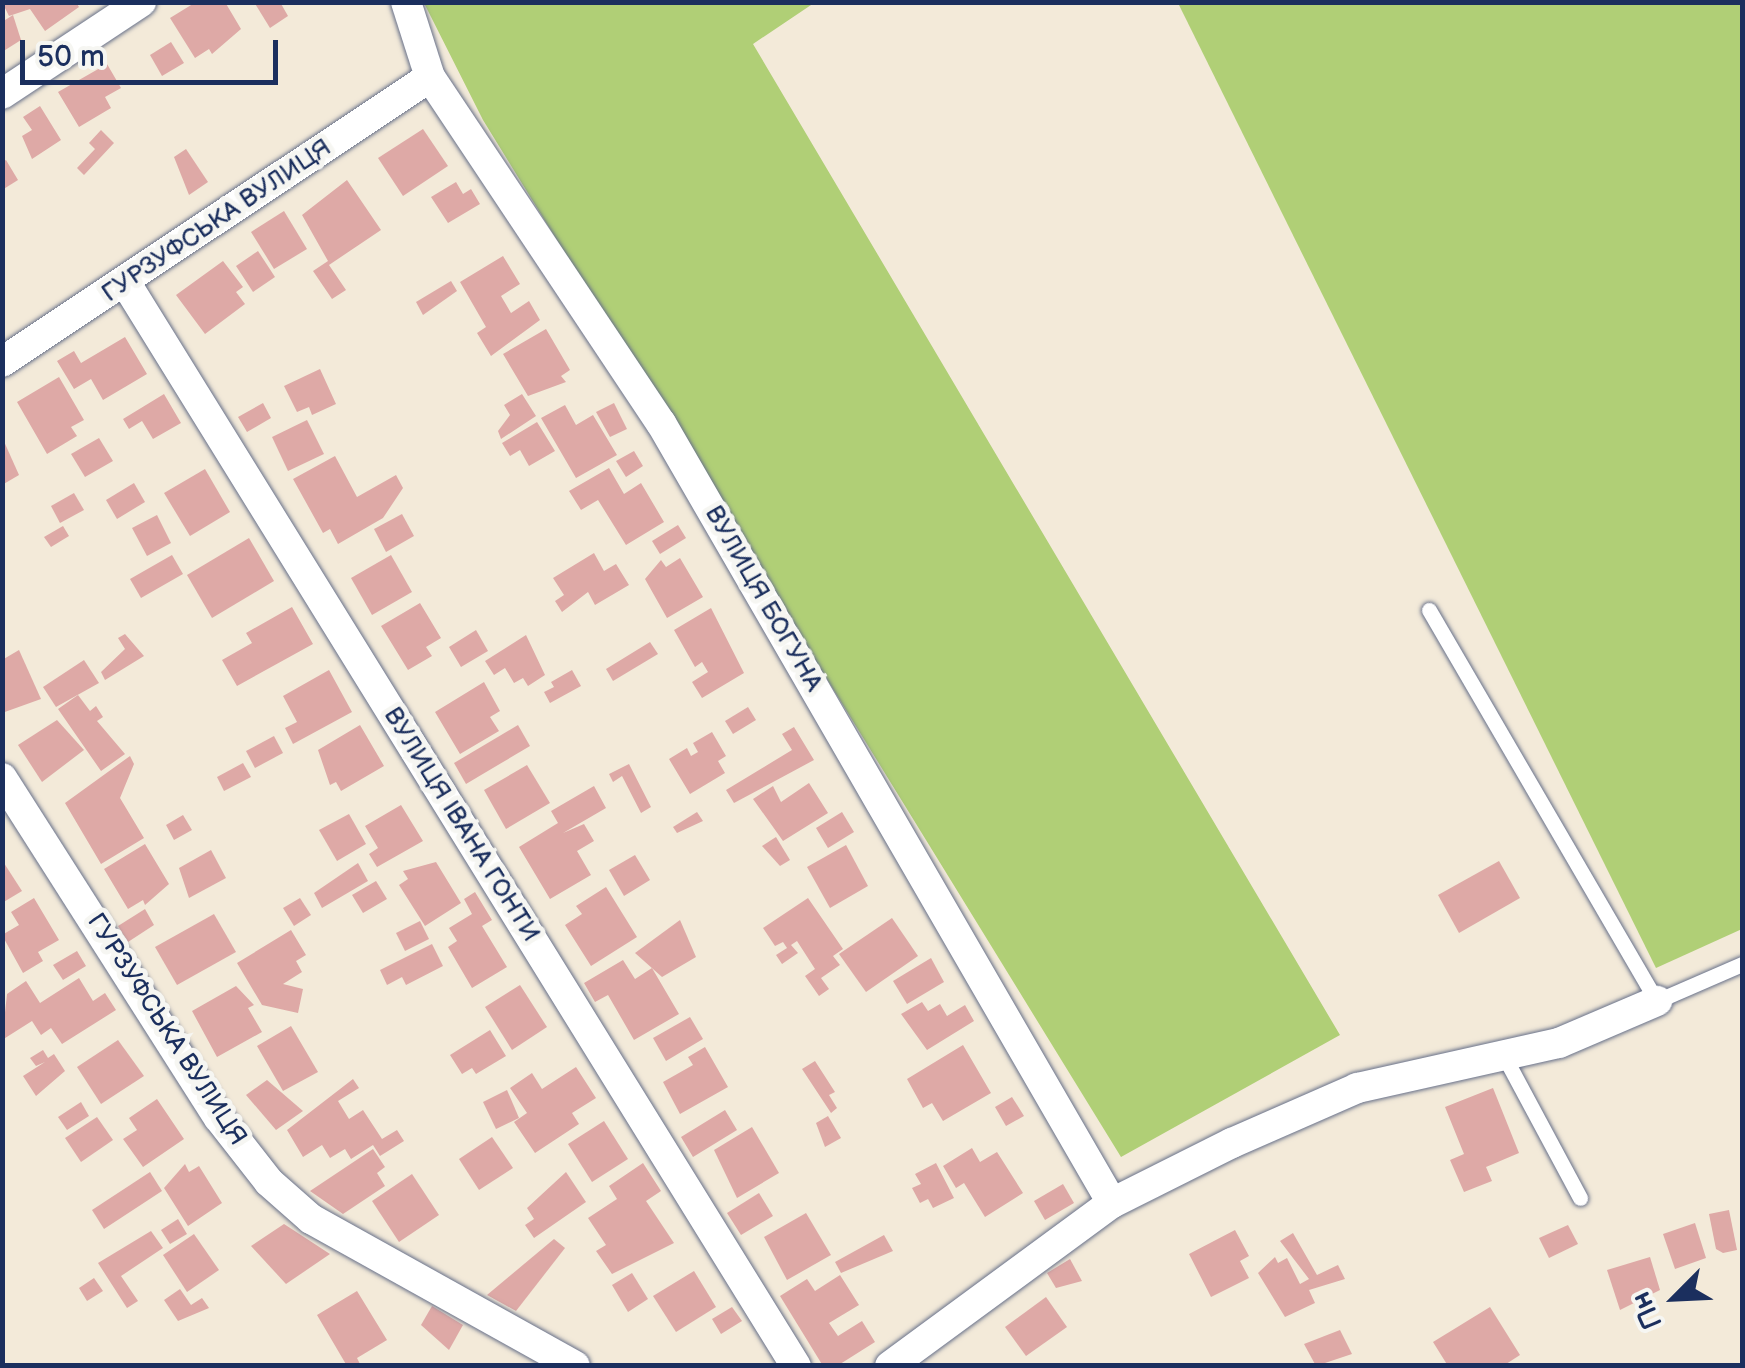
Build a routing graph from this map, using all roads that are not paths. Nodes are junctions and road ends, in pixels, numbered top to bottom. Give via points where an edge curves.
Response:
1 (141, 2) edge
2 (406, 2) edge
3 (430, 77) junction
4 (2, 94) edge
5 (127, 285) junction
6 (2, 362) edge
7 (1429, 610) dead end
8 (2, 778) edge
9 (1742, 964) edge
10 (1656, 1001) junction
11 (1504, 1056) junction
12 (1580, 1198) dead end
13 (1112, 1203) junction
14 (574, 1366) edge
15 (796, 1366) edge
16 (890, 1366) edge

1 - 4 street
2 - 3 street, ВУЛИЦЯ БОГУНА
3 - 5 street, ГУРЗУФСЬКА ВУЛИЦЯ
3 - 13 street, ВУЛИЦЯ БОГУНА via 661,424
5 - 6 street, ГУРЗУФСЬКА ВУЛИЦЯ
5 - 15 street, ВУЛИЦЯ ІВАНА ГОНТИ
7 - 10 lane
8 - 14 street, ГУРЗУФСЬКА ВУЛИЦЯ via 219,1118 269,1182 311,1219
9 - 10 lane
10 - 11 street via 1559,1043
11 - 12 lane
11 - 13 street via 1357,1088
13 - 16 street

